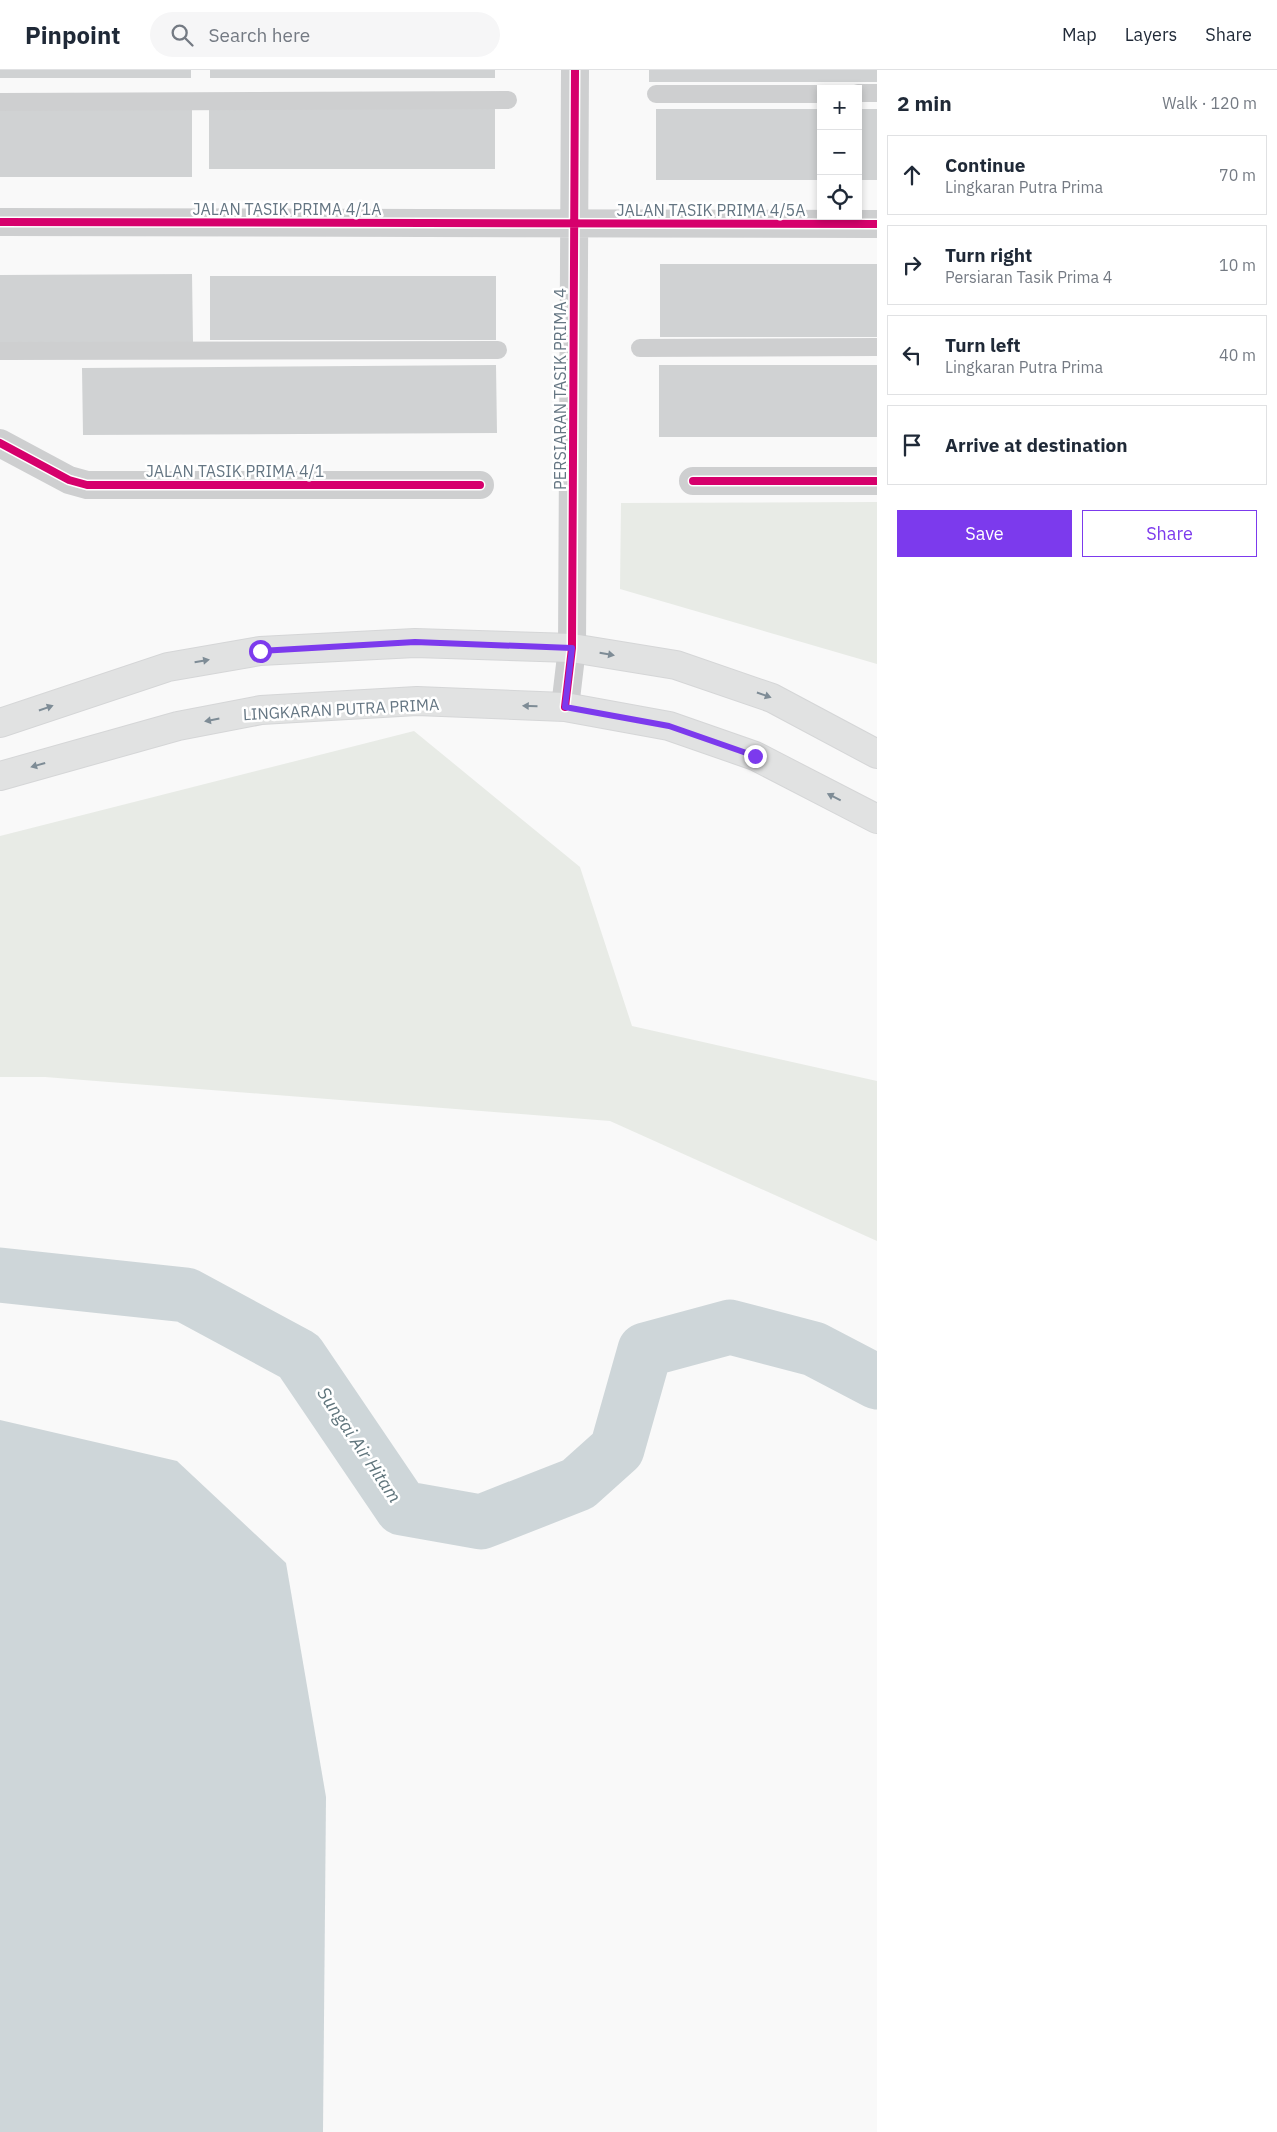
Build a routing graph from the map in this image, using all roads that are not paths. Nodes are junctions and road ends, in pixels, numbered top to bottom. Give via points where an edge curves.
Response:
1 (576, 70) edge
2 (877, 93) edge
3 (656, 94) dead end
4 (817, 94) edge
5 (862, 94) edge
6 (508, 100) dead end
7 (0, 102) edge
8 (0, 222) edge
9 (574, 223) junction
10 (877, 224) edge
11 (877, 347) edge
12 (640, 348) dead end
13 (498, 350) dead end
14 (0, 351) edge
15 (0, 443) edge
16 (693, 481) dead end
17 (877, 481) edge
18 (480, 485) dead end
19 (572, 648) junction
20 (565, 707) junction
21 (0, 723) edge
22 (877, 754) edge
23 (0, 776) edge
24 (877, 819) edge

1 - 9 street, PERSIARAN TASIK PRIMA 4
2 - 5 lane
3 - 4 lane
6 - 7 lane
8 - 9 street, JALAN TASIK PRIMA 4/1A
9 - 10 street, JALAN TASIK PRIMA 4/5A
9 - 19 street, PERSIARAN TASIK PRIMA 4
11 - 12 lane
13 - 14 lane
15 - 18 street, JALAN TASIK PRIMA 4/1 via 69,480 87,485
16 - 17 street
19 - 20 street, PERSIARAN TASIK PRIMA 4
21 -> 19 main road via 168,667 260,651 415,642
19 -> 22 main road via 676,665 772,698
20 -> 23 main road, LINGKARAN PUTRA PRIMA via 417,701 261,710 178,726
24 -> 20 main road, LINGKARAN PUTRA PRIMA via 755,756 669,726

